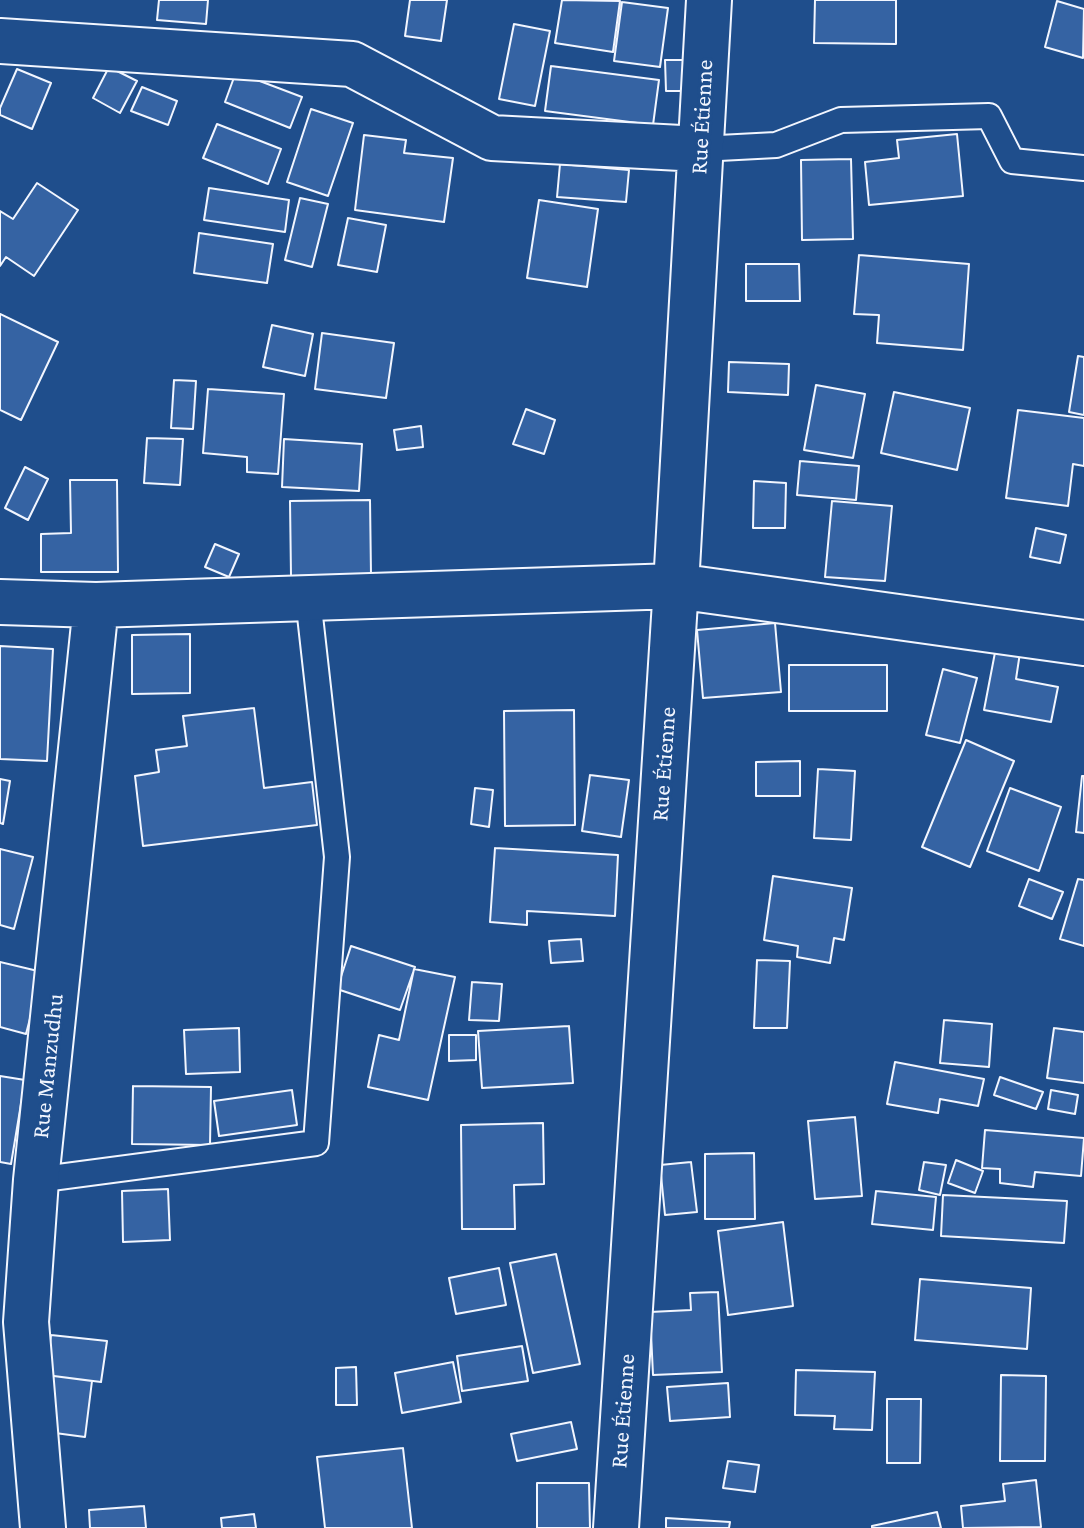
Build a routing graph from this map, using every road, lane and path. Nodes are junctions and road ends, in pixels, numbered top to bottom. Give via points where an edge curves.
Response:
1 (709, 0) edge
2 (0, 41) edge
3 (700, 149) junction
4 (1084, 168) edge
5 (676, 586) junction
6 (308, 598) junction
7 (0, 602) edge
8 (96, 605) junction
9 (1084, 643) edge
10 (36, 1180) junction
11 (43, 1528) edge
12 (616, 1528) edge

1 - 3 street, Rue Étienne
2 - 3 street via 352,64 492,138
3 - 4 lane via 776,145 841,120 989,116 1012,161
3 - 5 street, Rue Étienne
5 - 6 street
5 - 9 street
5 - 12 street, Rue Étienne
6 - 8 street
6 - 10 lane via 337,857 316,1143
7 - 8 street
8 - 10 street, Rue Manzudhu
10 - 11 street, Rue Manzudhu via 26,1322

